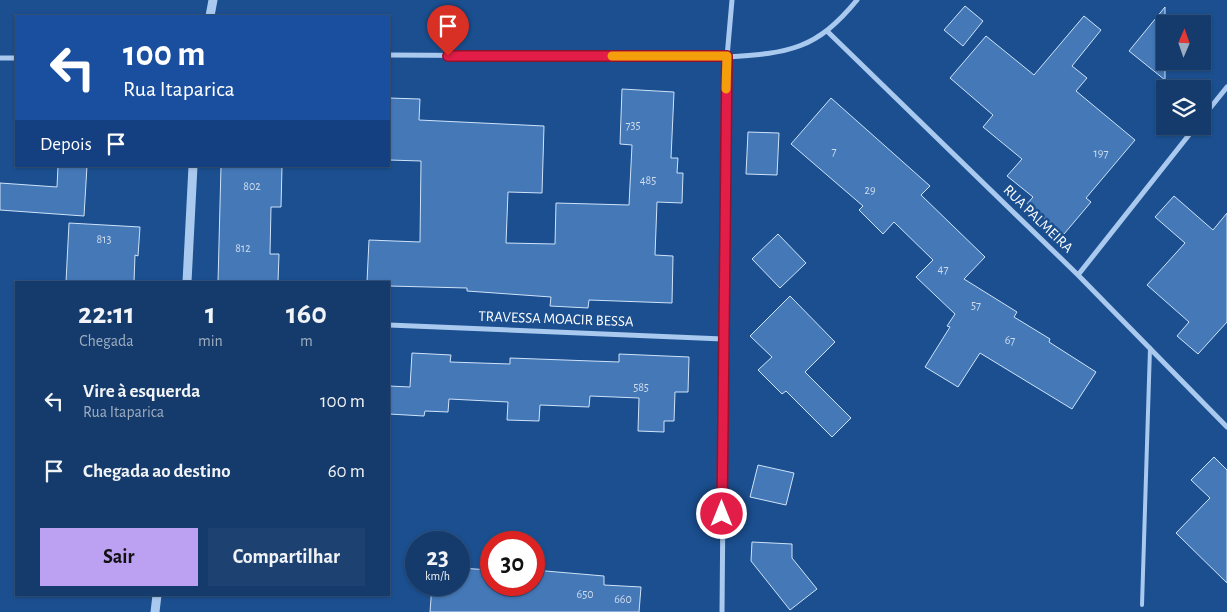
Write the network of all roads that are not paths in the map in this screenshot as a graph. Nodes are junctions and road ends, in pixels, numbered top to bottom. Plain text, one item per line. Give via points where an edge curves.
1 (212, 0) edge
2 (732, 0) edge
3 (857, 0) edge
4 (210, 15) edge
5 (828, 32) junction
6 (390, 56) edge
7 (727, 56) junction
8 (0, 58) edge
9 (15, 58) edge
10 (1227, 87) edge
11 (1211, 107) edge
12 (1189, 135) edge
13 (194, 167) edge
14 (1078, 275) junction
15 (187, 281) edge
16 (390, 325) edge
17 (723, 339) junction
18 (1150, 348) junction
19 (1227, 427) edge
20 (157, 596) edge
21 (1142, 605) dead end
22 (155, 612) edge
23 (722, 612) edge

1 - 4 street
2 - 7 street
3 - 5 street
5 - 7 street via 803,46 768,54
5 - 14 street, RUA PALMEIRA
6 - 7 street
7 - 17 street
8 - 9 street
10 - 11 street
12 - 14 street
13 - 15 street
14 - 18 street, RUA PALMEIRA
16 - 17 street, TRAVESSA MOACIR BESSA
17 - 23 street
18 - 19 street, RUA PALMEIRA
18 - 21 lane
20 - 22 street

